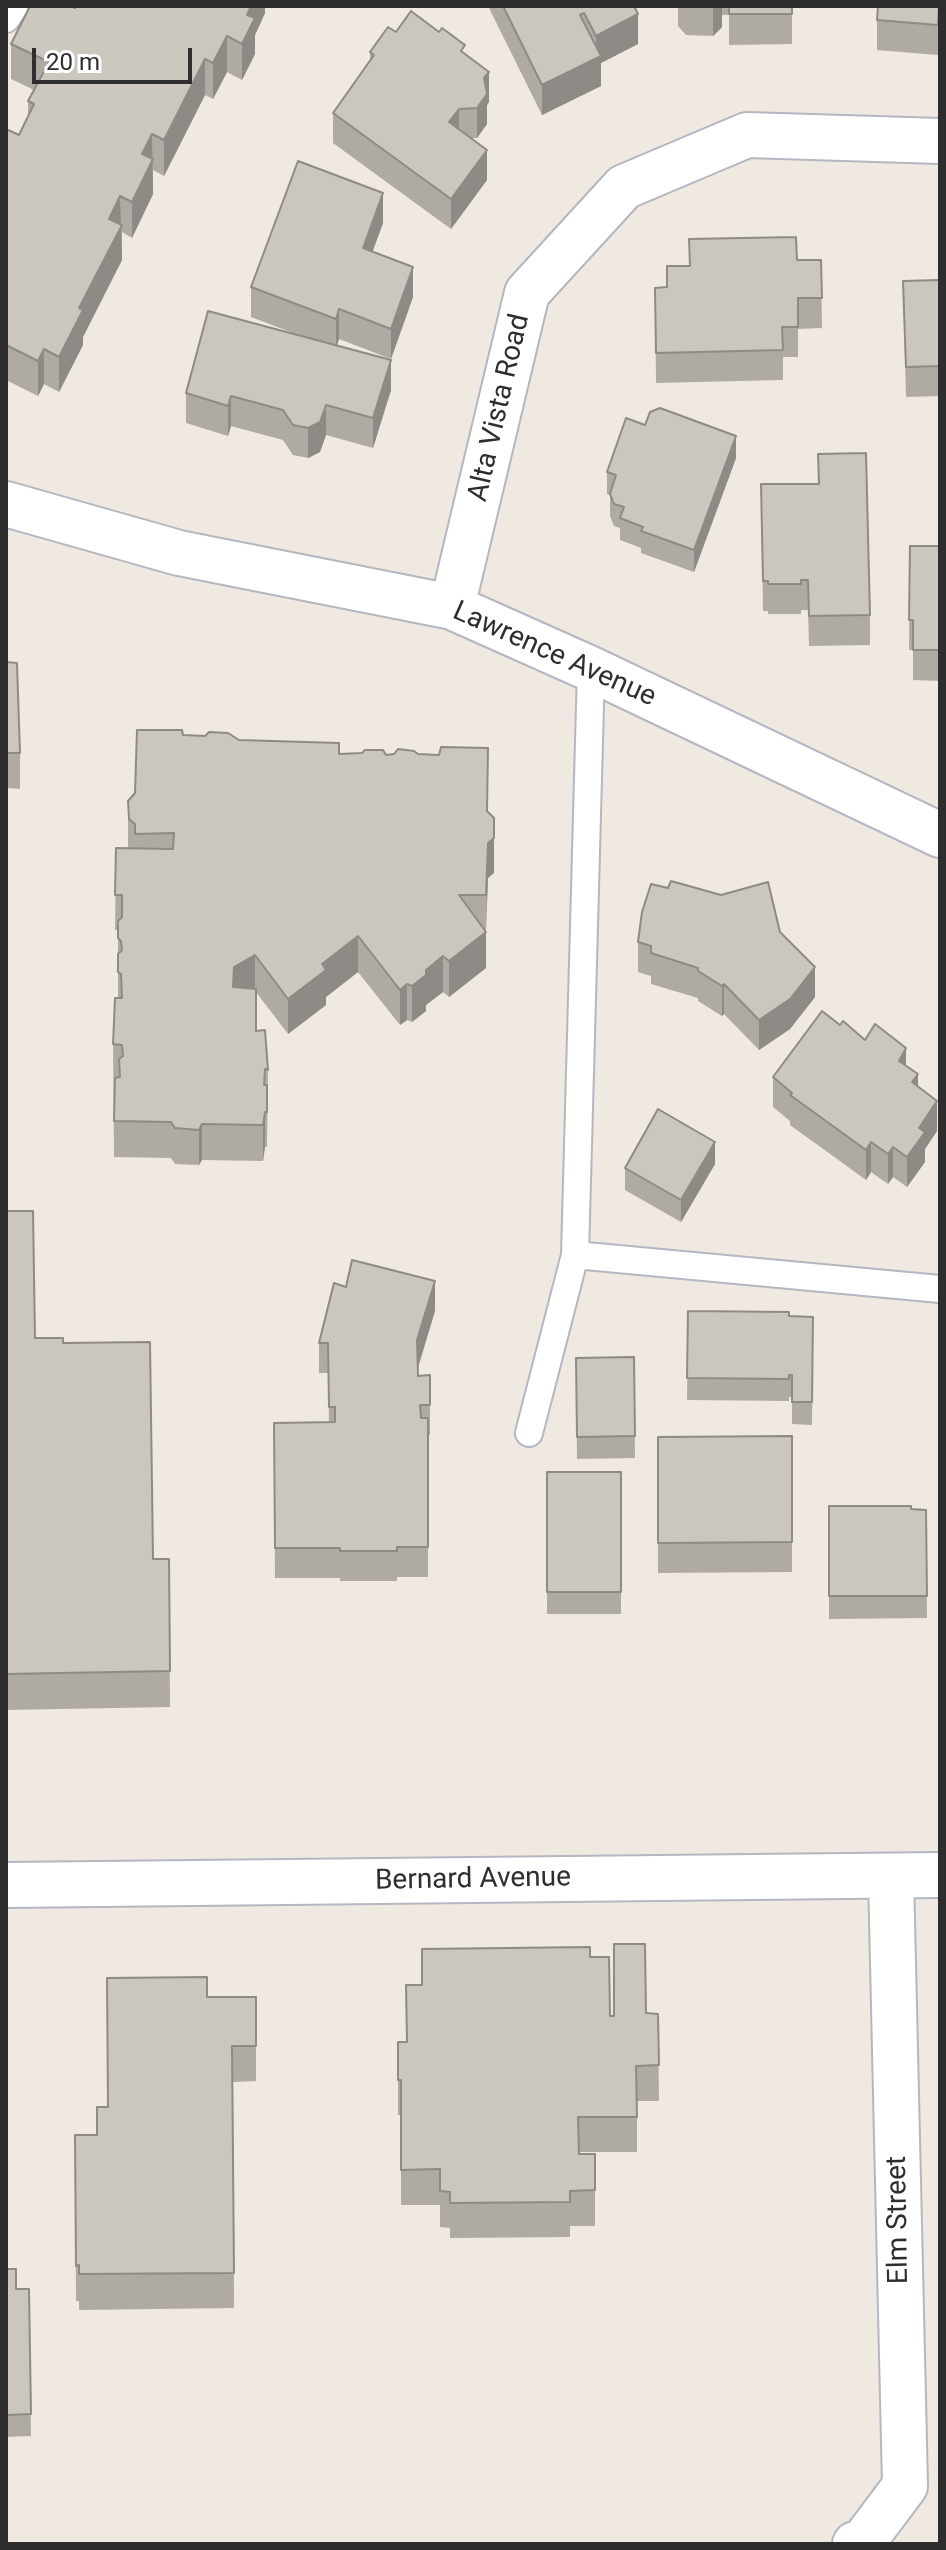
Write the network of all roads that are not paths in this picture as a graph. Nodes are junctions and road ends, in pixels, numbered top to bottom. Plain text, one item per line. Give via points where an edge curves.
1 (15, 6) edge
2 (6, 19) edge
3 (940, 141) edge
4 (6, 504) edge
5 (452, 607) junction
6 (591, 669) junction
7 (940, 835) edge
8 (575, 1255) junction
9 (940, 1289) edge
10 (529, 1433) dead end
11 (940, 1875) edge
12 (891, 1876) junction
13 (6, 1885) edge
14 (855, 2544) edge

1 - 2 lane
3 - 5 street, Alta Vista Road via 747,135 624,187 527,293
4 - 5 street, Lawrence Avenue via 179,553
5 - 6 street, Lawrence Avenue
6 - 7 street, Lawrence Avenue
6 - 8 lane
8 - 9 lane
8 - 10 lane
11 - 12 street, Bernard Avenue
12 - 13 street, Bernard Avenue
12 - 14 street, Elm Street via 905,2486 863,2542

